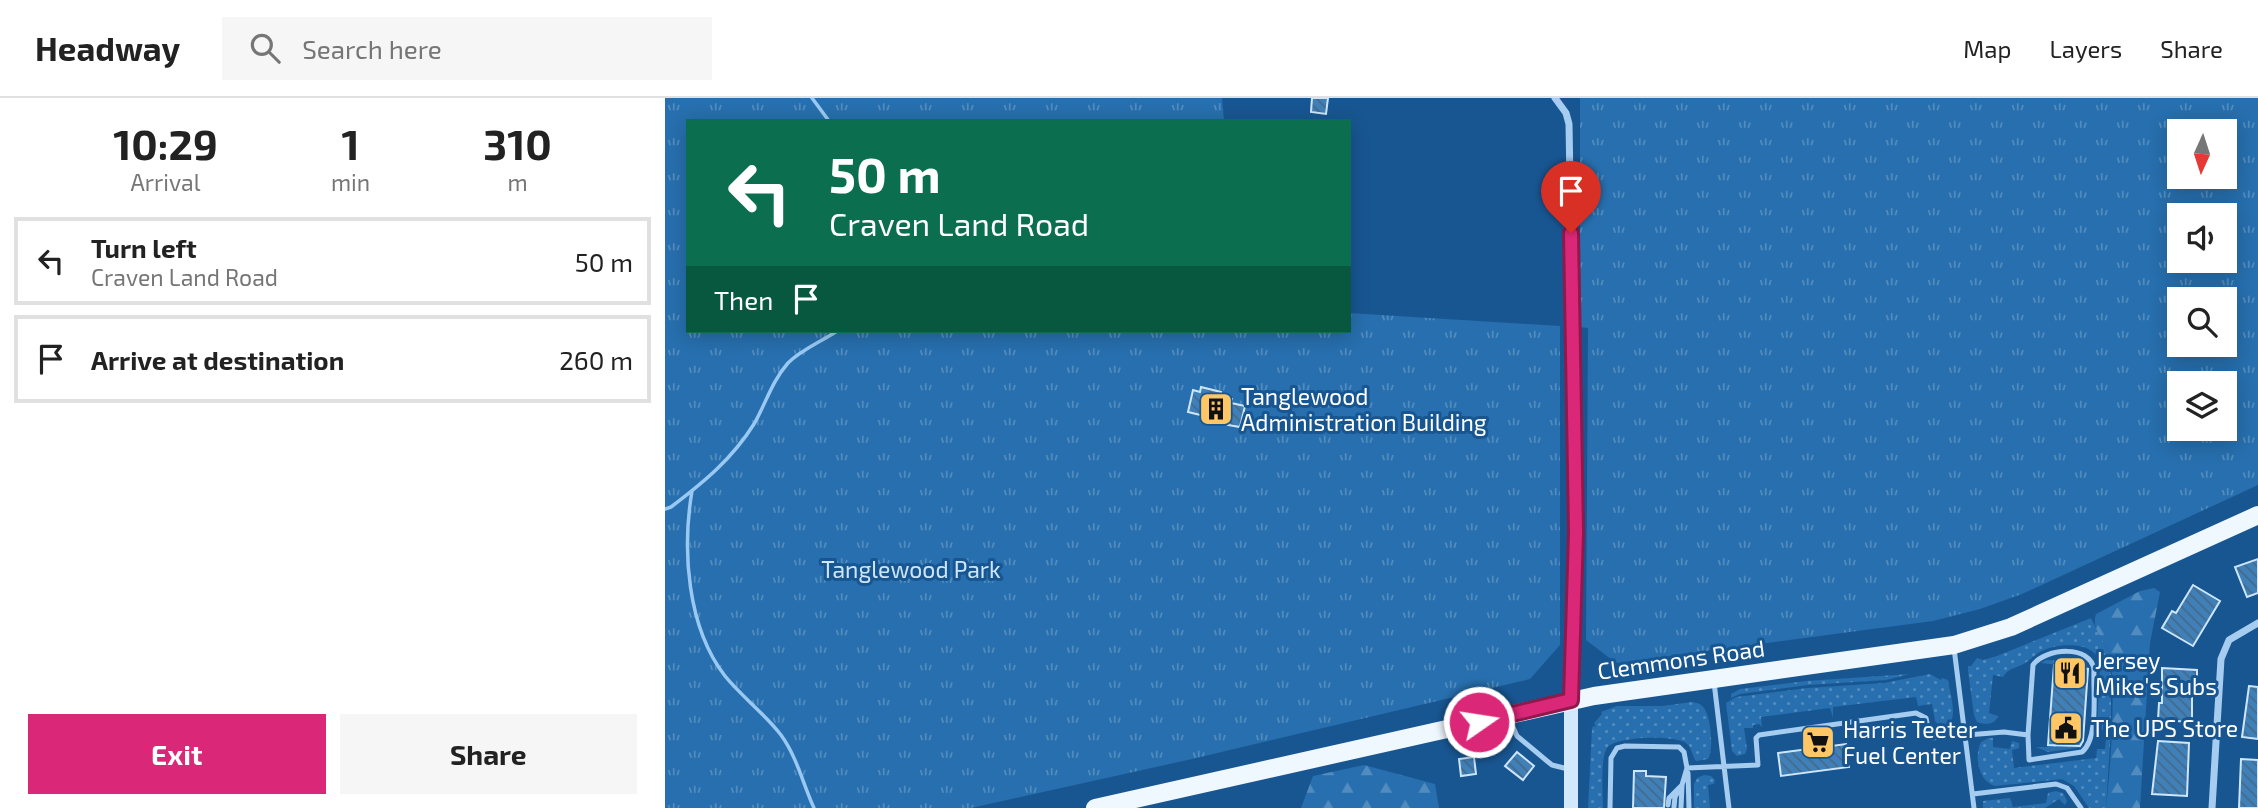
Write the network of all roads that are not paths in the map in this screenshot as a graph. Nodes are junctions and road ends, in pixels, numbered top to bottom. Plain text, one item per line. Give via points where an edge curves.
1 (1555, 98) edge
2 (2258, 515) edge
3 (2258, 623) edge
4 (1954, 645) junction
5 (1714, 678) junction
6 (1571, 700) junction
7 (1508, 716) junction
8 (1966, 733) junction
9 (2028, 734) junction
10 (1723, 766) junction
11 (1687, 768) junction
12 (1571, 769) junction
13 (1682, 785) junction
14 (1973, 794) junction
15 (1674, 806) edge
16 (1095, 808) edge
17 (1571, 808) edge
18 (1610, 808) edge
19 (1689, 808) edge
20 (1728, 808) edge
21 (1974, 808) edge
22 (2081, 808) edge
23 (2212, 808) edge

1 - 6 street via 1569,124 1576,532
2 - 4 main road, Clemmons Road via 2011,627
3 - 23 street via 2229,640 2221,659
4 - 5 main road, Clemmons Road
4 - 8 lane
5 - 6 main road, Clemmons Road
5 - 10 lane
6 - 7 main road, Clemmons Road
6 - 12 main road
7 - 12 lane via 1517,736 1552,765
7 - 16 main road, Clemmons Road
8 - 9 lane
8 - 10 lane via 1930,737 1926,718 1916,713 1759,735 1758,765
8 - 14 lane
9 - 9 lane via 2035,662 2050,653 2089,657 2094,670 2088,747 2083,752 2029,760
10 - 11 lane
10 - 20 lane
11 - 13 lane
11 - 18 lane via 1679,747 1617,748 1611,758
11 - 19 lane
12 - 17 main road
13 - 15 lane
13 - 15 lane via 1669,798
14 - 21 lane
14 - 22 lane via 2056,784 2067,788

